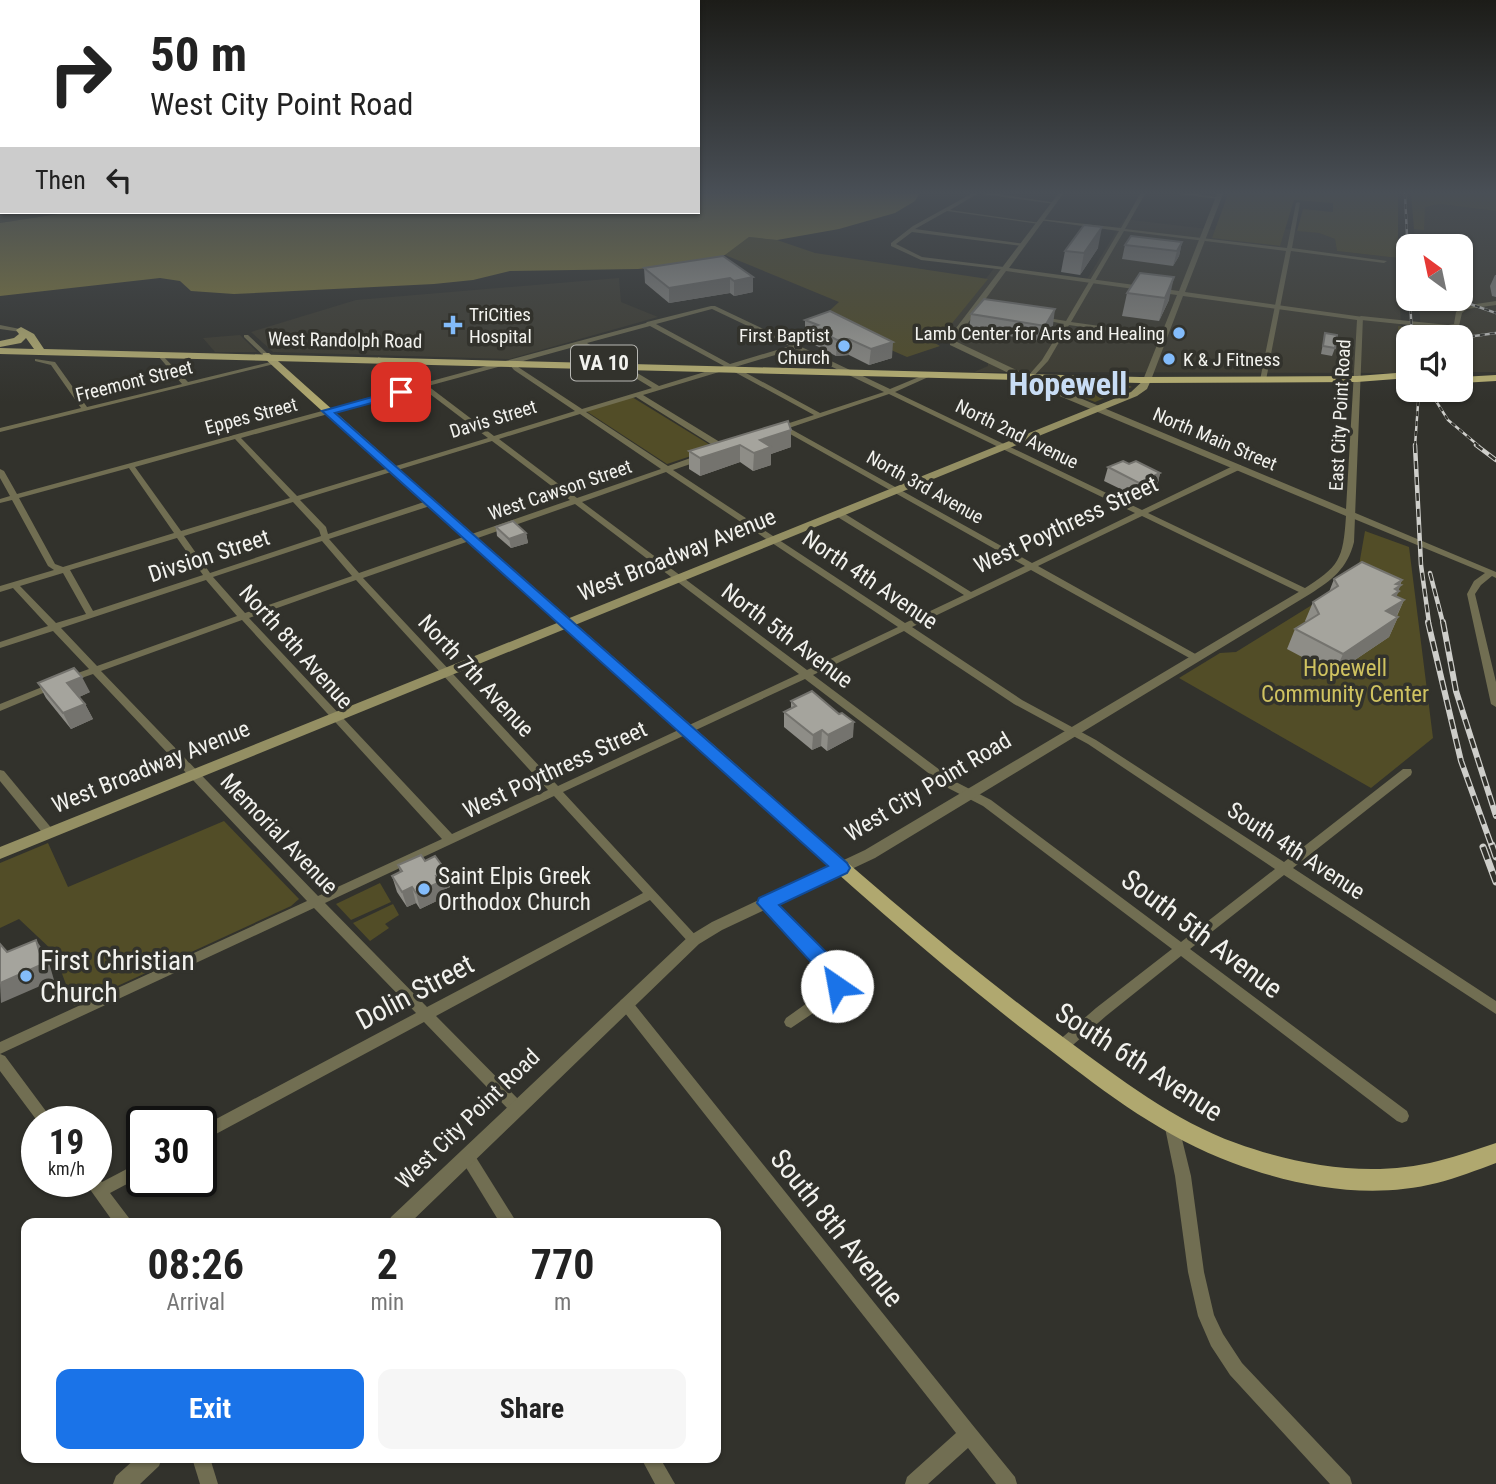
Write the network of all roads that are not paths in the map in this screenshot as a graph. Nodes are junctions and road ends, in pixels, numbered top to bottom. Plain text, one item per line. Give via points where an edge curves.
1 (959, 263) edge
2 (1008, 263) edge
3 (1102, 263) edge
4 (1193, 263) edge
5 (1284, 263) edge
6 (1004, 269) junction
7 (1092, 281) junction
8 (1181, 293) junction
9 (1496, 303) edge
10 (1276, 306) junction
11 (1036, 318) edge
12 (1361, 318) junction
13 (649, 323) junction
14 (1068, 323) junction
15 (0, 327) edge
16 (21, 331) junction
17 (246, 336) dead end
18 (1164, 337) junction
19 (580, 342) junction
20 (0, 345) edge
21 (797, 346) junction
22 (0, 351) edge
23 (26, 352) junction
24 (38, 355) junction
25 (161, 356) junction
26 (380, 358) junction
27 (271, 359) junction
28 (993, 361) junction
29 (0, 363) edge
30 (393, 363) junction
31 (512, 364) junction
32 (496, 366) junction
33 (620, 366) junction
34 (734, 369) junction
35 (846, 370) junction
36 (713, 371) junction
37 (857, 375) junction
38 (935, 375) junction
39 (976, 376) junction
40 (1396, 376) edge
41 (1030, 377) junction
42 (1473, 377) edge
43 (1496, 377) edge
44 (1357, 379) junction
45 (1147, 380) junction
46 (1263, 380) junction
47 (1396, 380) edge
48 (186, 384) junction
49 (423, 386) junction
50 (657, 388) junction
51 (892, 391) junction
52 (636, 394) junction
53 (1098, 408) junction
54 (85, 409) junction
55 (328, 411) junction
56 (580, 411) junction
57 (820, 416) junction
58 (784, 428) junction
59 (0, 430) edge
60 (772, 432) edge
61 (236, 436) junction
62 (492, 438) junction
63 (737, 444) edge
64 (1006, 446) junction
65 (725, 449) junction
66 (130, 465) junction
67 (1238, 467) junction
68 (392, 468) junction
69 (667, 469) junction
70 (0, 471) edge
71 (897, 491) junction
72 (14, 497) junction
73 (294, 498) junction
74 (0, 501) edge
75 (576, 501) junction
76 (430, 503) junction
77 (1142, 512) junction
78 (839, 514) junction
79 (1350, 514) junction
80 (180, 534) junction
81 (325, 537) junction
82 (470, 538) junction
83 (775, 540) junction
84 (1030, 565) junction
85 (63, 570) junction
86 (1494, 574) edge
87 (209, 576) junction
88 (358, 578) junction
89 (679, 579) junction
90 (15, 585) junction
91 (0, 589) edge
92 (1306, 592) junction
93 (970, 594) junction
94 (91, 615) junction
95 (243, 617) junction
96 (566, 624) junction
97 (905, 626) junction
98 (55, 627) junction
99 (0, 645) edge
100 (1196, 658) junction
101 (96, 669) junction
102 (446, 673) junction
103 (806, 675) junction
104 (1496, 704) edge
105 (0, 708) edge
106 (334, 717) junction
107 (688, 731) junction
108 (1073, 732) junction
109 (1407, 772) dead end
110 (0, 774) edge
111 (194, 774) junction
112 (557, 792) junction
113 (969, 794) junction
114 (48, 833) junction
115 (451, 841) junction
116 (0, 853) edge
117 (841, 868) junction
118 (1284, 868) junction
119 (651, 894) junction
120 (316, 903) junction
121 (766, 903) junction
122 (694, 940) junction
123 (1182, 950) junction
124 (625, 1004) junction
125 (1496, 1008) edge
126 (426, 1016) junction
127 (791, 1022) dead end
128 (1061, 1047) junction
129 (0, 1048) edge
130 (0, 1059) edge
131 (35, 1106) edge
132 (517, 1108) junction
133 (1402, 1116) dead end
134 (1171, 1123) junction
135 (217, 1127) edge
136 (1496, 1153) edge
137 (467, 1156) junction
138 (103, 1197) edge
139 (119, 1218) edge
140 (402, 1218) edge
141 (506, 1218) edge
142 (969, 1434) junction
143 (146, 1463) edge
144 (203, 1463) edge
145 (653, 1463) edge
146 (124, 1484) edge
147 (209, 1484) edge
148 (666, 1484) edge
149 (914, 1484) edge
150 (1008, 1484) edge
151 (1343, 1484) edge

1 - 6 street
2 - 6 street
3 - 7 street
4 - 8 street
5 - 10 street
6 - 7 street
6 - 28 street, North Main Street via 953,338 953,343
7 - 8 street
7 - 14 street
8 - 10 street
8 - 18 street
9 - 12 street via 1465,307 1457,325 1448,327
10 - 12 street
10 - 46 street
11 - 14 street
12 - 44 street, East City Point Road
13 - 19 street
13 - 21 street, North 2nd Avenue via 713,307
13 - 34 street
14 - 18 street
14 - 41 street
15 - 16 street
16 - 20 highway via 21,339
16 - 24 highway via 30,335
17 - 27 street
18 - 45 street
19 - 31 street
19 - 33 street
20 - 24 highway, West Randolph Road / VA 10
21 - 34 street
21 - 35 street, North 2nd Avenue
22 - 23 highway, West Randolph Road / VA 10
23 - 25 highway, West Randolph Road / VA 10
23 - 29 highway
24 - 27 highway, West Randolph Road / VA 10
24 - 54 street via 53,363
25 - 27 highway, West Randolph Road / VA 10
25 - 48 street
26 - 27 highway, West Randolph Road / VA 10
26 - 30 street, North 5th Avenue
26 - 31 highway, West Randolph Road / VA 10
27 - 30 highway, West Randolph Road / VA 10
27 - 48 street, Freemont Street
27 - 55 main road, South 6th Avenue
28 - 39 highway
28 - 41 street, North Main Street
30 - 32 highway, West Randolph Road / VA 10
30 - 49 street, North 5th Avenue
31 - 32 highway, West Randolph Road / VA 10
31 - 33 highway, West Randolph Road / VA 10
31 - 56 street, North 4th Avenue
32 - 49 street, Eppes Street
33 - 34 highway, West Randolph Road / VA 10
33 - 36 highway, West Randolph Road / VA 10
33 - 50 street
34 - 35 highway, West Randolph Road / VA 10
34 - 36 highway, West Randolph Road / VA 10
34 - 37 highway, West Randolph Road / VA 10
34 - 57 street
35 - 37 street, North 2nd Avenue
35 - 38 highway, West Randolph Road / VA 10
36 - 50 street, Davis Street
37 - 38 highway, West Randolph Road / VA 10
37 - 51 street, North 2nd Avenue
38 - 39 highway, West Randolph Road / VA 10
38 - 51 street
39 - 41 highway, West Randolph Road / VA 10
40 - 44 highway, VA 10
41 - 45 highway, VA 10
41 - 53 street, North Main Street
42 - 43 highway
44 - 46 highway, VA 10
44 - 47 highway, VA 10
44 - 79 street, East City Point Road
45 - 46 highway, VA 10
45 - 53 main road, West Broadway Avenue via 1134,394
48 - 54 street, Freemont Street
49 - 55 street, Eppes Street
49 - 62 street, North 5th Avenue
50 - 52 street, Davis Street
51 - 57 street
51 - 64 street, North 2nd Avenue
52 - 56 street, Davis Street
52 - 65 street
53 - 64 main road, West Broadway Avenue
53 - 67 street, North Main Street
54 - 59 street, Freemont Street
55 - 61 street, Eppes Street
55 - 68 main road, South 6th Avenue
56 - 62 street, Davis Street
56 - 69 street, North 4th Avenue
57 - 58 street
58 - 60 street
58 - 71 street, North 3rd Avenue
61 - 66 street, Eppes Street
61 - 73 street, North 7th Avenue
62 - 68 street, Davis Street
62 - 75 street, North 5th Avenue
63 - 65 street, West Cawson Street
64 - 71 main road, West Broadway Avenue
64 - 77 street, North 2nd Avenue
65 - 69 street, West Cawson Street
66 - 72 street, Eppes Street
66 - 80 street, North 8th Avenue
67 - 77 street, West Poythress Street
67 - 79 street, North Main Street
68 - 73 street, Davis Street
68 - 76 main road, South 6th Avenue
69 - 75 street, West Cawson Street
69 - 83 street, North 4th Avenue
70 - 72 street
71 - 78 main road, West Broadway Avenue
71 - 84 street, North 3rd Avenue
72 - 74 street, Eppes Street
72 - 85 street via 52,566
73 - 80 street, Davis Street
73 - 81 street, North 7th Avenue
75 - 82 street, West Cawson Street
75 - 89 street, North 5th Avenue
76 - 81 street, Divsion Street
76 - 82 main road, South 6th Avenue
77 - 84 street, West Poythress Street
77 - 92 street, North 2nd Avenue
78 - 83 main road, West Broadway Avenue
78 - 93 street
79 - 86 street
79 - 92 street, West City Point Road via 1345,560 1334,574
80 - 85 street, Davis Street
80 - 87 street, North 8th Avenue
81 - 87 street, Divsion Street
81 - 88 street, North 7th Avenue
82 - 88 street, West Cawson Street
82 - 96 main road, South 6th Avenue
83 - 89 main road, West Broadway Avenue
83 - 97 street, North 4th Avenue
84 - 93 street, West Poythress Street
84 - 100 street, North 3rd Avenue
85 - 90 street, Davis Street
85 - 94 street
86 - 104 street via 1477,583 1471,594
87 - 94 street, Divsion Street
87 - 95 street, North 8th Avenue
88 - 95 street, West Cawson Street
88 - 102 street, North 7th Avenue
89 - 96 main road, West Broadway Avenue
89 - 103 street, North 5th Avenue
90 - 91 street, Davis Street
90 - 98 street, Memorial Avenue
92 - 100 street, West City Point Road
93 - 97 street, West Poythress Street
94 - 98 street, Divsion Street
95 - 101 street, West Cawson Street
95 - 106 street, North 8th Avenue
96 - 102 main road, West Broadway Avenue
96 - 107 main road, South 6th Avenue
97 - 103 street, West Poythress Street
97 - 108 street, North 4th Avenue via 1018,702
98 - 99 street, Divsion Street
98 - 101 street, Memorial Avenue
100 - 108 street, West City Point Road
101 - 105 street, West Cawson Street
101 - 111 street, Memorial Avenue
102 - 106 main road, West Broadway Avenue
102 - 112 street, North 7th Avenue
103 - 107 street, West Poythress Street
103 - 113 street, North 5th Avenue
106 - 111 main road, West Broadway Avenue
106 - 115 street, North 8th Avenue
107 - 112 street, West Poythress Street
107 - 117 main road, South 6th Avenue
108 - 113 street, West City Point Road
108 - 118 street, South 4th Avenue
109 - 118 street
110 - 114 street
111 - 114 main road, West Broadway Avenue
111 - 120 street, Memorial Avenue
112 - 115 street, West Poythress Street
112 - 119 street, North 7th Avenue
113 - 117 street, West City Point Road
113 - 123 street, South 5th Avenue
114 - 116 main road, West Broadway Avenue
115 - 120 street, West Poythress Street
117 - 121 street, West City Point Road
117 - 128 main road, South 6th Avenue via 954,966
118 - 123 street
118 - 125 street, South 4th Avenue
119 - 122 street, North 7th Avenue
119 - 126 street, Dolin Street
120 - 126 street, Memorial Avenue
120 - 129 street, West Poythress Street
121 - 122 street, West City Point Road
121 - 127 street via 835,976 835,991
122 - 124 street, West City Point Road
123 - 128 street
123 - 133 street, South 5th Avenue
124 - 132 street, West City Point Road
124 - 142 street, South 8th Avenue
126 - 132 street, Memorial Avenue
126 - 135 street, Dolin Street
128 - 134 main road, South 6th Avenue
130 - 131 street
132 - 137 street, West City Point Road
134 - 136 main road, South 6th Avenue via 1269,1165 1337,1178 1414,1176
134 - 151 street via 1196,1272 1217,1340 1236,1369
137 - 140 street, West City Point Road
137 - 141 street
138 - 139 street
142 - 149 street
142 - 150 street, South 8th Avenue
143 - 146 street
144 - 147 street
145 - 148 street

